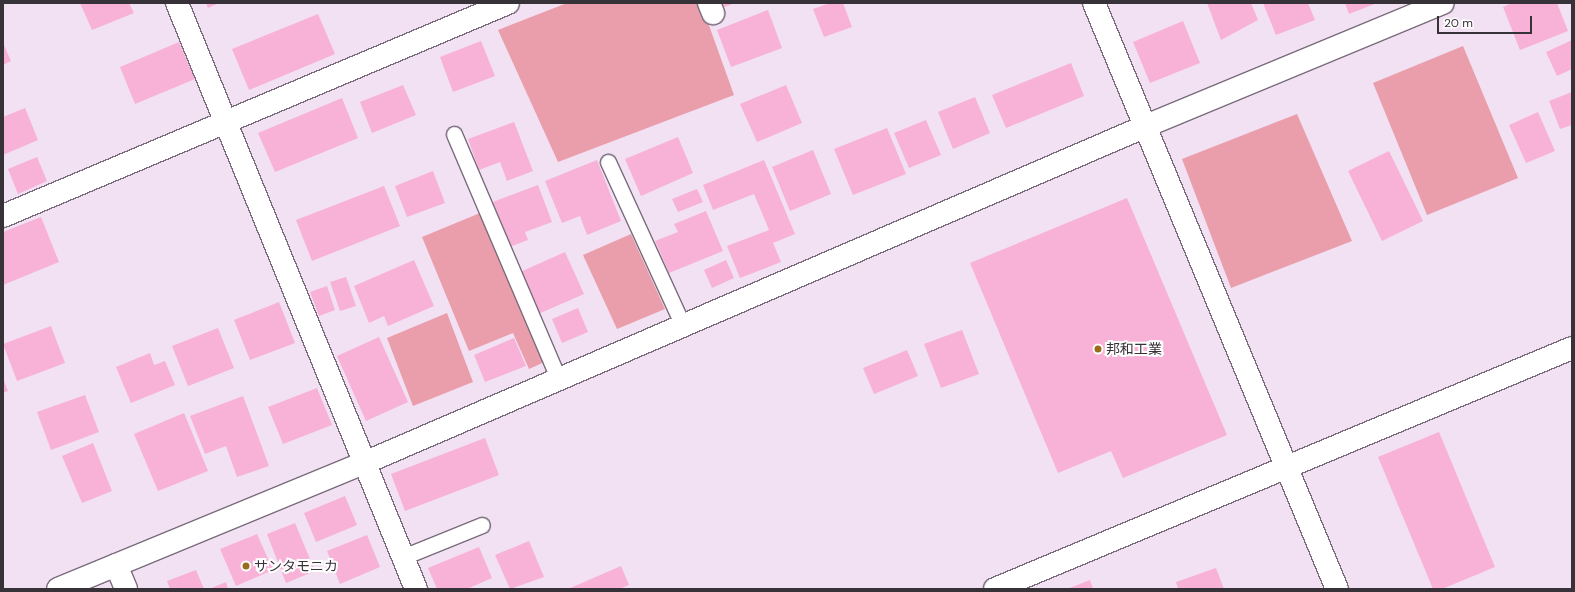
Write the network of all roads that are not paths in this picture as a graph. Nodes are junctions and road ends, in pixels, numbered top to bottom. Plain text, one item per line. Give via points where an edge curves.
1 (177, 3) edge
2 (508, 3) edge
3 (1094, 3) edge
4 (1444, 3) edge
5 (227, 124) junction
6 (1146, 126) junction
7 (454, 134) dead end
8 (608, 162) dead end
9 (3, 216) edge
10 (683, 326) junction
11 (1572, 348) edge
12 (559, 380) junction
13 (362, 464) junction
14 (1287, 468) junction
15 (482, 526) dead end
16 (403, 557) junction
17 (116, 565) junction
18 (58, 589) edge
19 (126, 589) edge
20 (416, 589) edge
21 (995, 589) edge
22 (1337, 589) edge

1 - 5 street
2 - 5 street
3 - 6 street
4 - 6 street
5 - 9 street
5 - 13 street
6 - 10 street
6 - 14 street
7 - 12 lane
8 - 10 lane
10 - 12 street
11 - 14 street
12 - 13 street
13 - 16 street
13 - 17 street
14 - 21 street
14 - 22 street
15 - 16 lane
16 - 20 street
17 - 18 street
17 - 19 street

